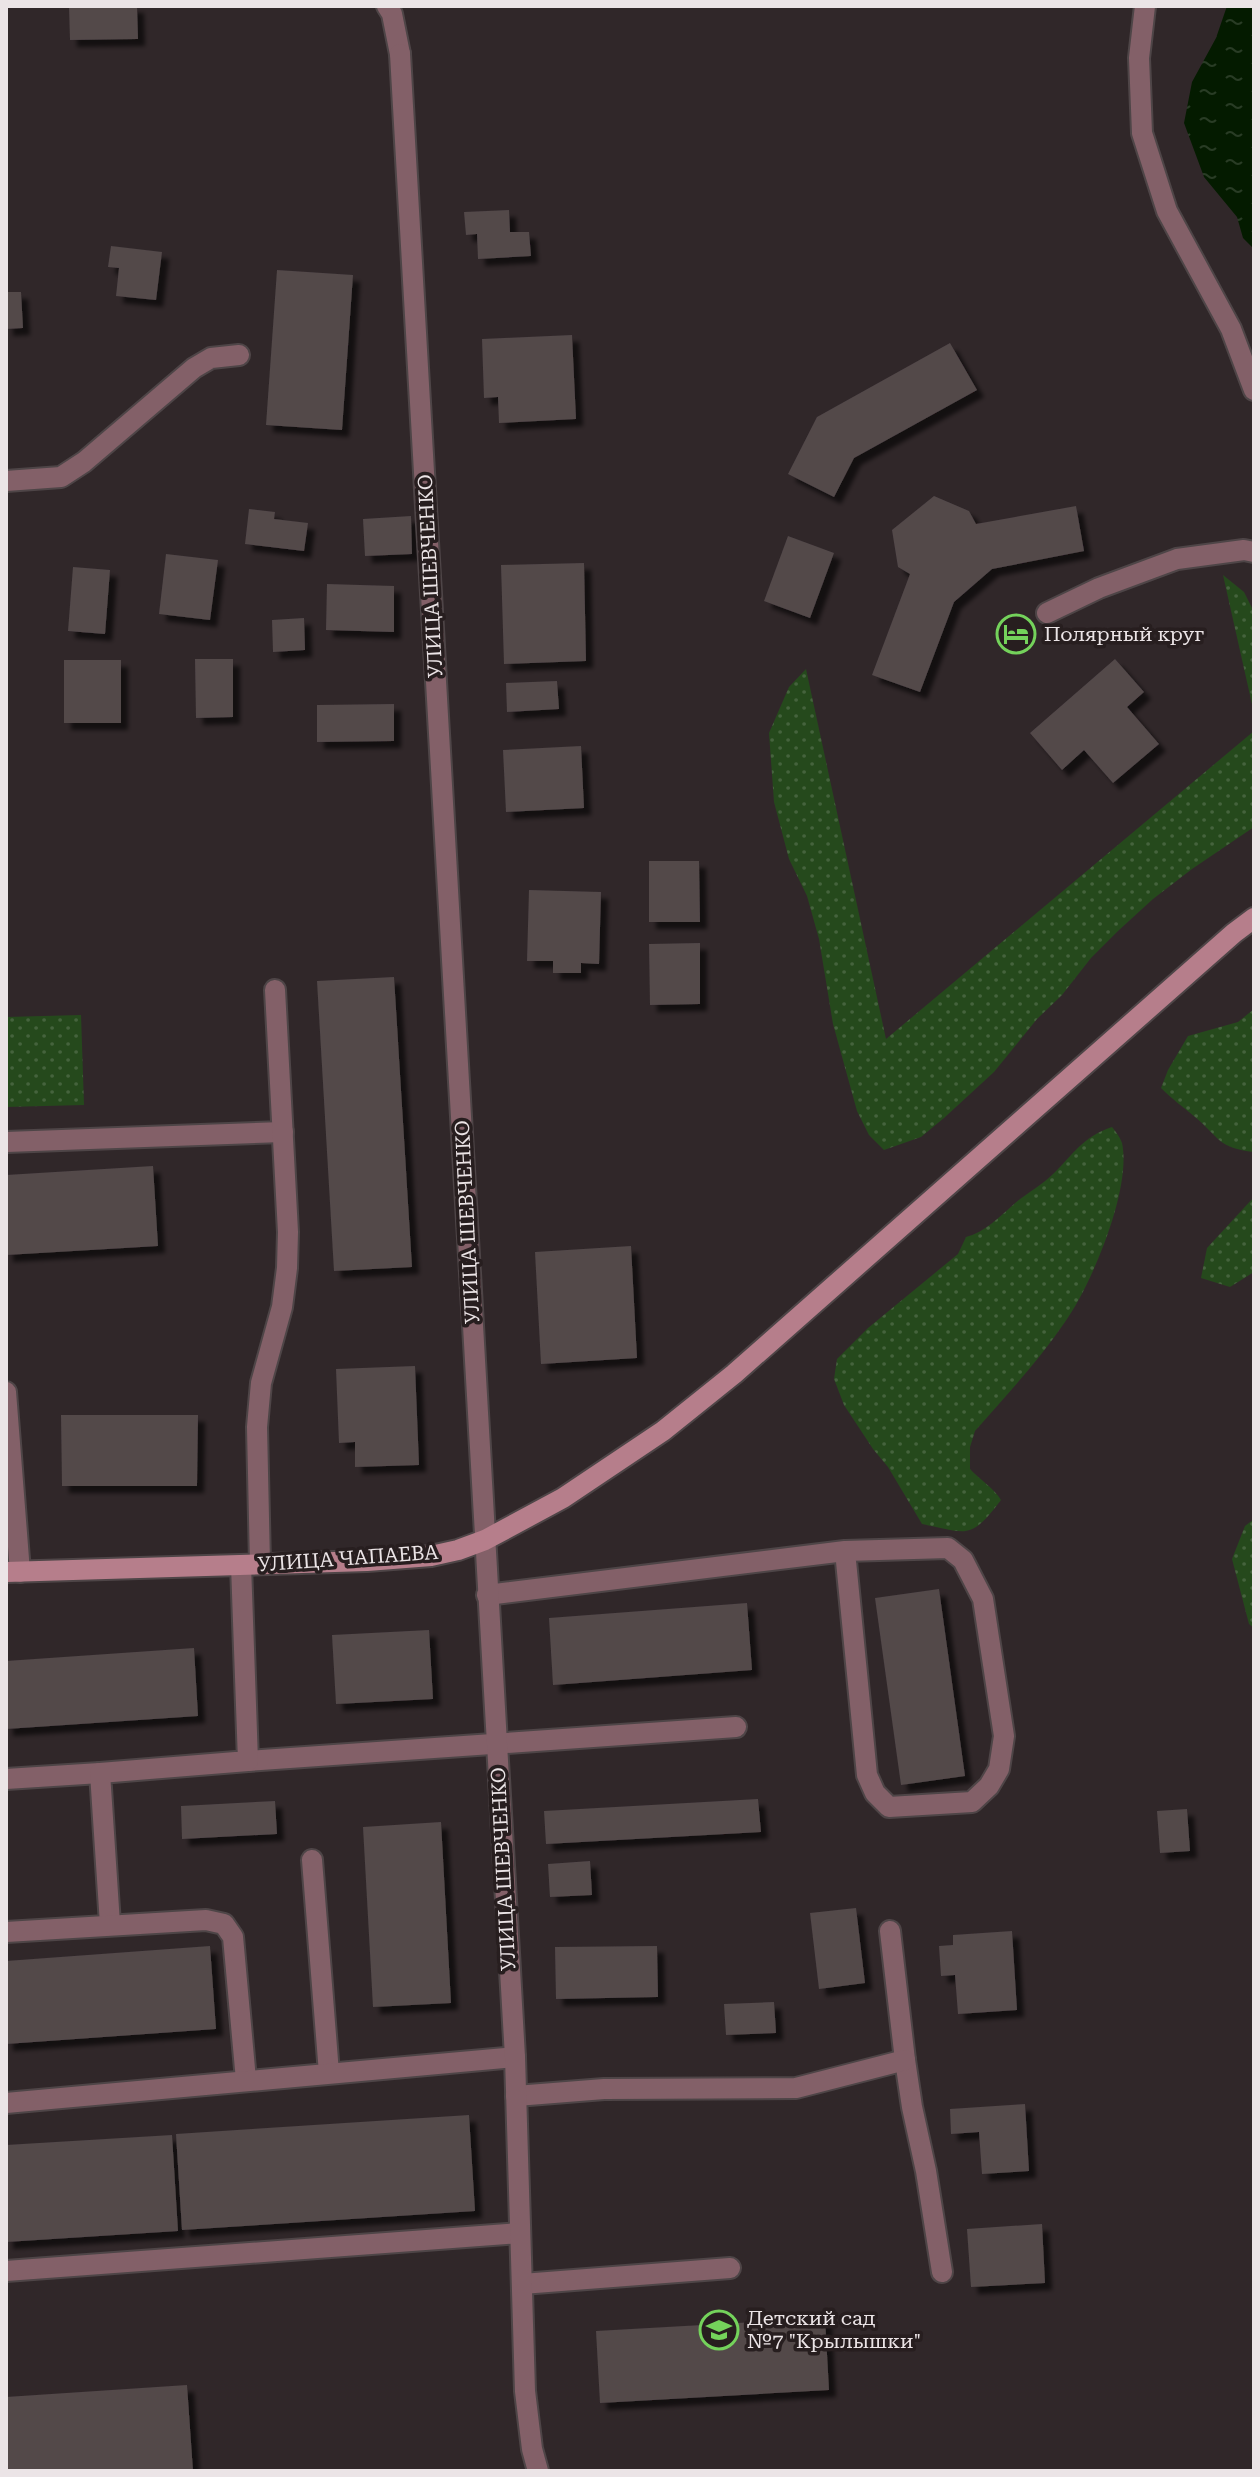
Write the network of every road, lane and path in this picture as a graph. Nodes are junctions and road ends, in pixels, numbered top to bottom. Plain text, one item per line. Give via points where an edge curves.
1 (387, 6) edge
2 (1145, 6) edge
3 (239, 355) dead end
4 (1254, 390) edge
5 (6, 481) edge
6 (1254, 552) edge
7 (1047, 613) dead end
8 (1254, 918) edge
9 (275, 990) dead end
10 (283, 1132) junction
11 (6, 1142) edge
12 (6, 1392) edge
13 (485, 1540) junction
14 (845, 1551) junction
15 (250, 1565) junction
16 (13, 1572) edge
17 (487, 1595) junction
18 (736, 1727) dead end
19 (496, 1745) junction
20 (248, 1761) junction
21 (100, 1773) junction
22 (6, 1779) edge
23 (312, 1860) dead end
24 (110, 1924) junction
25 (890, 1931) dead end
26 (6, 1932) edge
27 (515, 2057) junction
28 (905, 2060) junction
29 (329, 2073) junction
30 (246, 2080) junction
31 (516, 2096) junction
32 (6, 2103) edge
33 (520, 2233) junction
34 (730, 2268) dead end
35 (6, 2271) edge
36 (942, 2272) dead end
37 (522, 2284) junction
38 (538, 2471) edge

1 - 13 street, УЛИЦА ШЕВЧЕНКО via 400,54
2 - 4 street via 1139,58 1142,133 1167,211 1231,329
3 - 5 street via 211,358 194,368 61,477
6 - 7 street via 1177,559
8 - 13 main road, УЛИЦА ЧАПАЕВА via 734,1374 663,1431 563,1498
9 - 10 street
10 - 11 street
10 - 15 street via 287,1268 261,1383
12 - 16 street
13 - 15 main road, УЛИЦА ЧАПАЕВА via 431,1556
13 - 17 street, УЛИЦА ШЕВЧЕНКО
14 - 14 street via 948,1548 963,1560 983,1599 1004,1736 999,1769 972,1802 889,1807 875,1793 867,1775
14 - 17 street
15 - 16 main road, УЛИЦА ЧАПАЕВА
15 - 20 street
17 - 19 street, УЛИЦА ШЕВЧЕНКО
18 - 19 street
19 - 20 street
19 - 27 street, УЛИЦА ШЕВЧЕНКО
20 - 21 street
21 - 22 street
21 - 24 street
23 - 29 street
24 - 26 street
24 - 30 street via 224,1924 233,1937
25 - 28 street
27 - 29 street
27 - 31 street, УЛИЦА ШЕВЧЕНКО
28 - 31 street via 796,2088 604,2089
28 - 36 street
29 - 30 street
30 - 32 street
31 - 33 street, УЛИЦА ШЕВЧЕНКО
33 - 35 street
33 - 37 street, УЛИЦА ШЕВЧЕНКО
34 - 37 street
37 - 38 street, УЛИЦА ШЕВЧЕНКО via 525,2391

